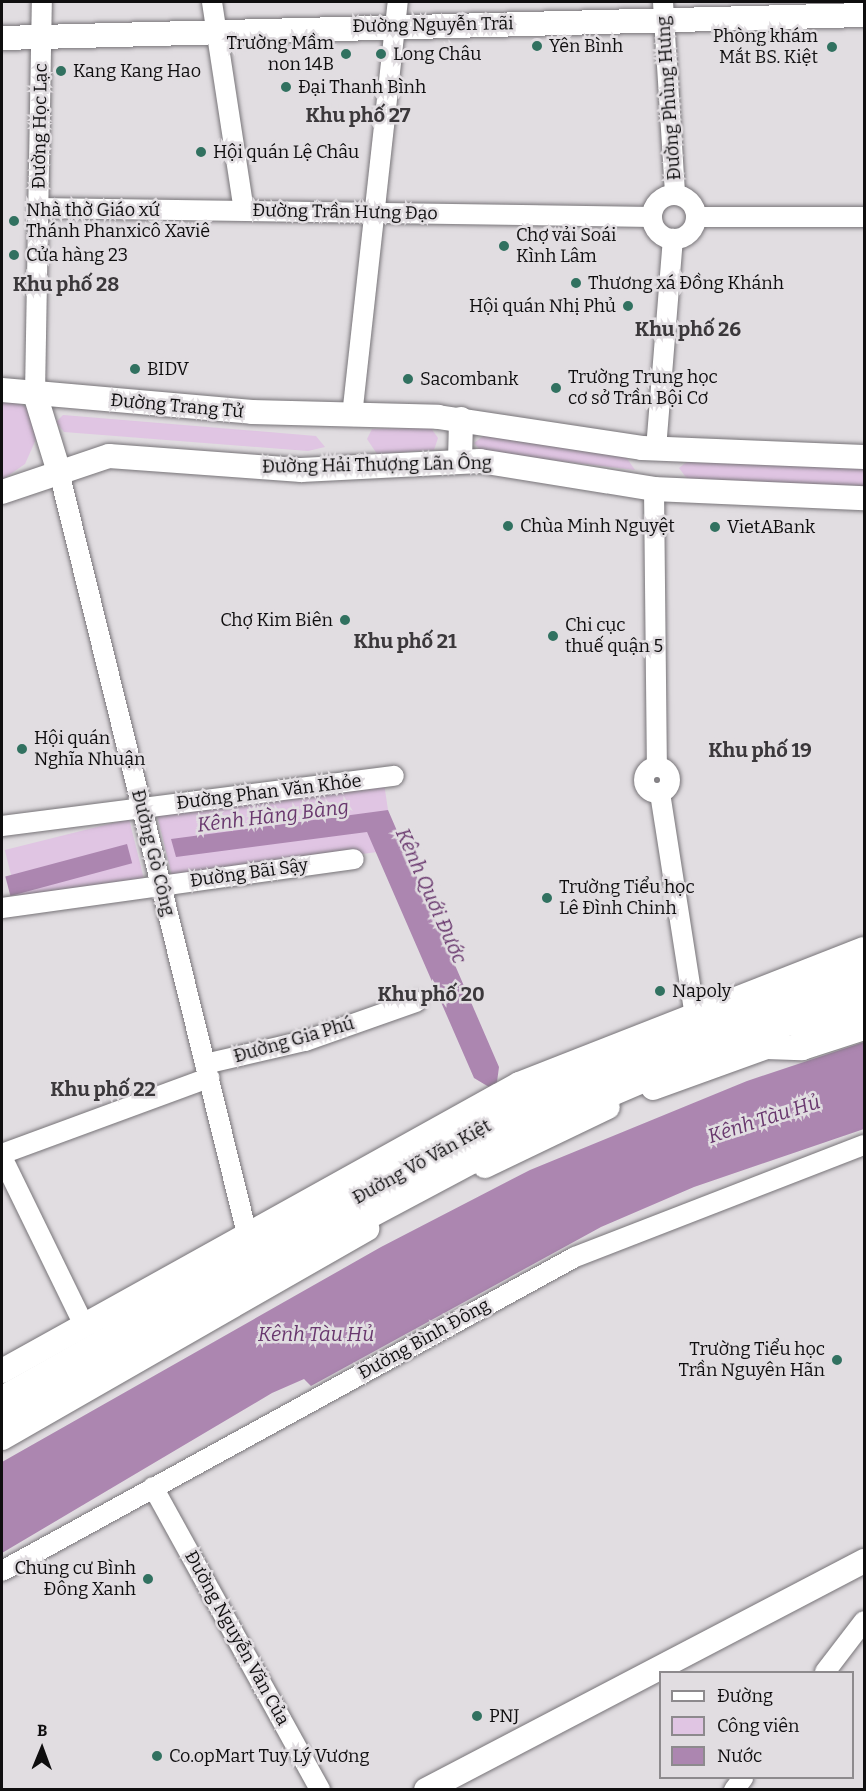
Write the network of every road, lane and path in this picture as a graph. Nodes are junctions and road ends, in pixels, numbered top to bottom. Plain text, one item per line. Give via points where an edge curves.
1 (42, 2) edge
2 (212, 2) edge
3 (398, 2) edge
4 (664, 11) edge
5 (864, 15) edge
6 (398, 25) junction
7 (217, 32) junction
8 (41, 37) junction
9 (2, 38) edge
10 (675, 195) junction
11 (38, 208) junction
12 (244, 211) junction
13 (376, 213) junction
14 (652, 217) junction
15 (697, 217) junction
16 (864, 217) edge
17 (673, 240) junction
18 (2, 390) edge
19 (35, 394) junction
20 (352, 416) junction
21 (461, 419) junction
22 (656, 449) junction
23 (864, 457) edge
24 (460, 461) junction
25 (59, 472) junction
26 (654, 489) junction
27 (2, 492) edge
28 (864, 498) edge
29 (394, 776) dead end
30 (142, 808) junction
31 (2, 826) edge
32 (354, 859) dead end
33 (161, 885) junction
34 (2, 908) edge
35 (864, 949) edge
36 (864, 970) edge
37 (416, 1002) dead end
38 (864, 1010) edge
39 (694, 1011) junction
40 (207, 1071) junction
41 (670, 1080) junction
42 (615, 1087) junction
43 (864, 1146) edge
44 (2, 1155) edge
45 (247, 1234) junction
46 (84, 1325) junction
47 (2, 1371) edge
48 (2, 1399) edge
49 (2, 1422) edge
50 (2, 1438) edge
51 (153, 1487) junction
52 (864, 1561) edge
53 (2, 1571) edge
54 (864, 1573) edge
55 (864, 1621) edge
56 (676, 1671) edge
57 (826, 1671) edge
58 (659, 1680) edge
59 (320, 1790) edge
60 (426, 1790) edge
61 (456, 1790) edge

1 - 8 street, Đường Học Lạc
2 - 7 street
3 - 6 street
4 - 5 main road, Đường Nguyễn Trãi
4 - 6 main road, Đường Nguyễn Trãi
4 - 10 street, Đường Phùng Hưng
6 - 7 main road, Đường Nguyễn Trãi
6 - 13 street
7 - 8 main road, Đường Nguyễn Trãi
7 - 12 street
8 - 9 main road, Đường Nguyễn Trãi
8 - 11 street, Đường Học Lạc
10 - 14 street via 659,201
10 - 15 street via 693,204
11 - 12 street, Đường Trần Hưng Đạo
11 - 19 street, Đường Học Lạc
12 - 13 street, Đường Trần Hưng Đạo
13 - 14 street, Đường Trần Hưng Đạo
13 - 20 street
14 - 17 street via 658,232
15 - 16 street
15 - 17 street via 688,235
17 - 22 street
18 - 19 main road, Đường Trang Tử
19 - 20 main road, Đường Trang Tử
19 - 25 main road
20 - 21 main road
21 - 22 main road
21 - 24 main road
22 - 23 main road
22 - 26 main road
24 - 25 main road, Đường Hải Thượng Lãn Ông via 301,470 109,456
24 - 26 main road, Đường Hải Thượng Lãn Ông
25 - 27 main road, Đường Hải Thượng Lãn Ông
25 - 30 street, Đường Gò Công
26 - 28 main road, Đường Hải Thượng Lãn Ông
26 - 39 street via 657,766 646,772 644,782 651,792 660,793
29 - 30 street, Đường Phan Văn Khỏe
30 - 31 street, Đường Phan Văn Khỏe
30 - 33 street, Đường Gò Công
32 - 33 street, Đường Bãi Sậy
33 - 34 street, Đường Bãi Sậy
33 - 40 street, Đường Gò Công
35 - 39 main road, Đường Võ Văn Kiệt
36 - 48 highway, Đường Võ Văn Kiệt via 665,1041 528,1104
37 - 40 street, Đường Gia Phú
38 - 41 main road, Đường Võ Văn Kiệt
38 - 42 highway, Đường Võ Văn Kiệt
39 - 45 main road, Đường Võ Văn Kiệt via 510,1088
40 - 44 street, Đường Gia Phú
40 - 45 street, Đường Gò Công
41 - 42 main road
41 - 50 main road, Đường Võ Văn Kiệt via 426,1195
42 - 49 highway, Đường Võ Văn Kiệt via 319,1241
43 - 51 street, Đường Bình Đông via 575,1257
44 - 46 street
45 - 46 main road, Đường Võ Văn Kiệt
46 - 47 main road, Đường Võ Văn Kiệt
51 - 53 street, Đường Bình Đông
51 - 59 street, Đường Nguyễn Văn Của
52 - 60 main road
54 - 56 main road
55 - 57 street
58 - 61 main road

